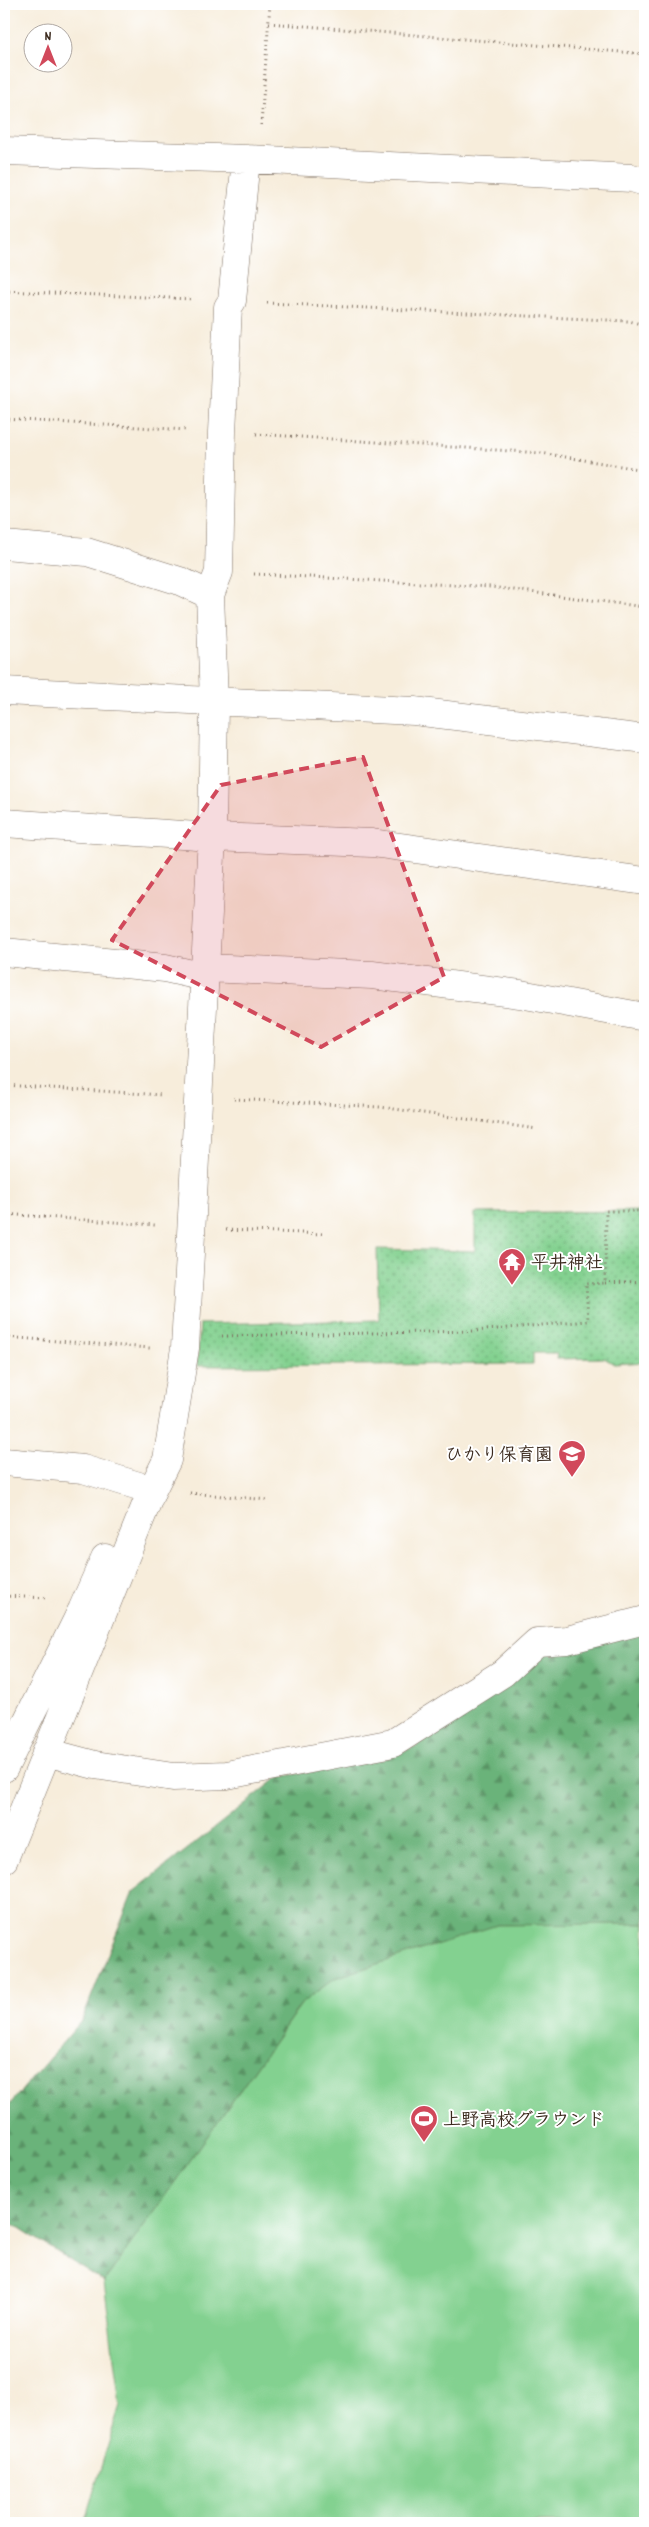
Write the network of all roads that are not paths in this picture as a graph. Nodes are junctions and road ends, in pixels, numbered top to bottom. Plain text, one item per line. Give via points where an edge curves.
1 (4, 151) edge
2 (252, 160) junction
3 (645, 182) edge
4 (4, 545) edge
5 (214, 583) junction
6 (4, 691) edge
7 (214, 701) junction
8 (645, 739) edge
9 (4, 823) edge
10 (212, 837) junction
11 (645, 881) edge
12 (4, 952) edge
13 (205, 973) junction
14 (645, 1017) edge
15 (4, 1462) edge
16 (152, 1490) junction
17 (126, 1554) junction
18 (645, 1620) edge
19 (46, 1752) junction
20 (4, 1768) edge
21 (4, 1859) edge

1 - 2 street
2 - 3 street via 519,171 632,178
2 - 5 street via 232,301 228,307
4 - 5 street via 87,552 180,581
5 - 7 street
6 - 7 street
7 - 8 street via 414,711
7 - 10 street
9 - 10 street
10 - 11 street via 372,844
10 - 13 street
12 - 13 street
13 - 14 street via 372,975 520,994
13 - 16 street via 185,1337 167,1460
15 - 16 street via 84,1470
16 - 17 street
17 - 19 street
17 - 20 street via 108,1550
18 - 19 street via 567,1640 536,1642 503,1673 393,1743 227,1775 173,1777 95,1765
19 - 21 street

